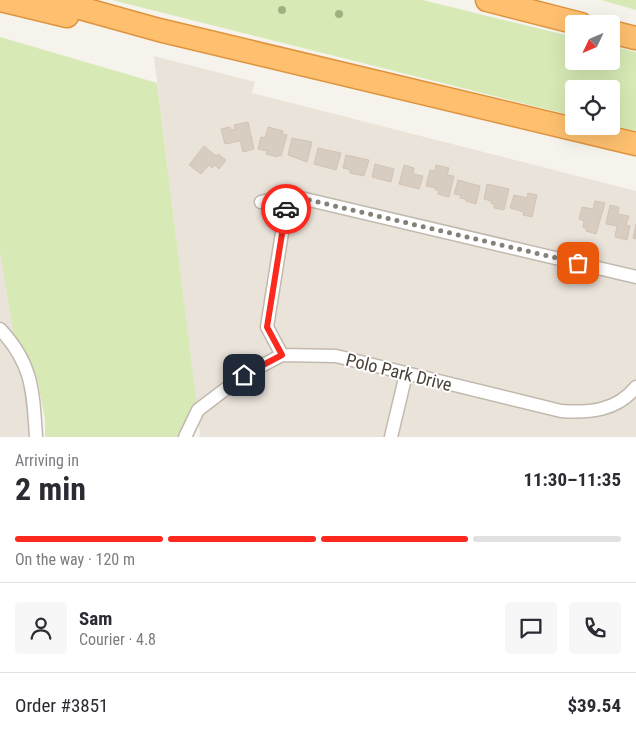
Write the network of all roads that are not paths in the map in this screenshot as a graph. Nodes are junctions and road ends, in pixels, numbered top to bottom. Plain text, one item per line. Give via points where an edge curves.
1 (0, 0) edge
2 (51, 0) edge
3 (487, 0) edge
4 (565, 20) edge
5 (620, 34) edge
6 (636, 38) edge
7 (300, 64) junction
8 (636, 144) edge
9 (288, 195) junction
10 (261, 202) dead end
11 (636, 277) edge
12 (0, 330) edge
13 (282, 355) junction
14 (406, 374) junction
15 (636, 387) edge
16 (36, 437) edge
17 (185, 437) edge
18 (391, 437) edge

1 - 7 highway
2 - 7 highway
3 - 4 highway
5 - 6 highway
7 - 8 highway
9 - 10 street
9 - 11 street
9 - 13 street via 267,327
12 - 16 street via 26,365
13 - 14 street, Polo Park Drive via 336,356
13 - 17 street, Polo Park Drive via 244,375 198,410
14 - 15 street, Polo Park Drive via 561,411 582,413 603,410
14 - 18 street

